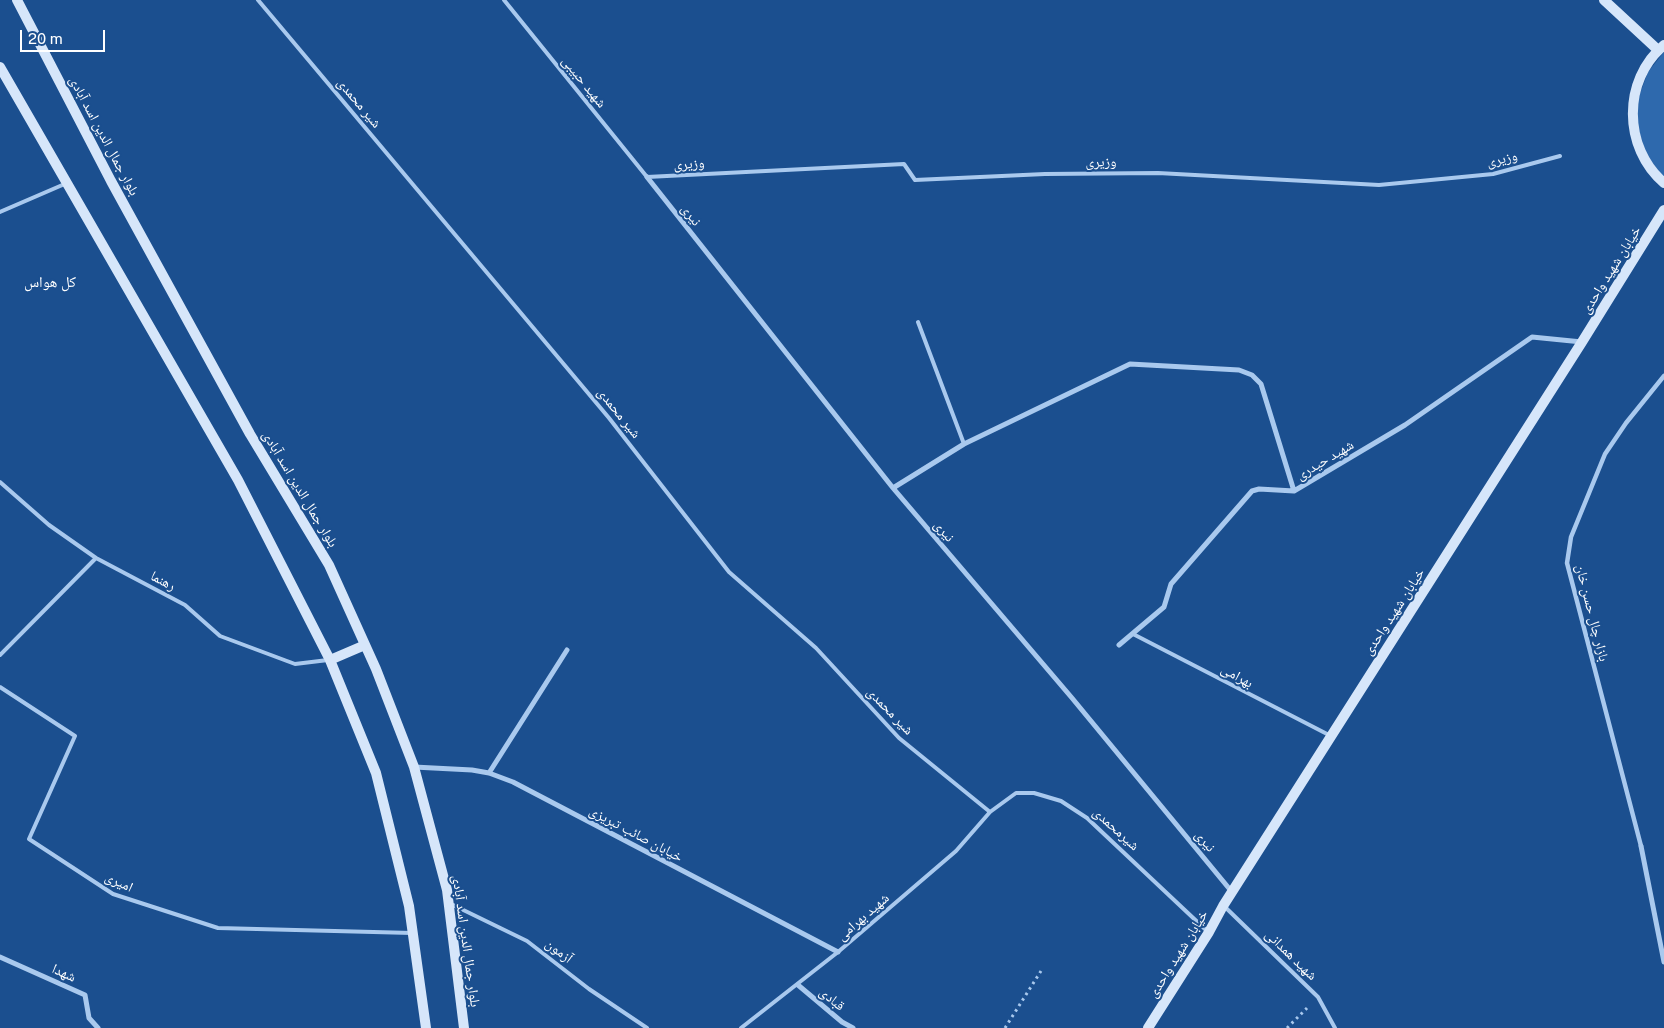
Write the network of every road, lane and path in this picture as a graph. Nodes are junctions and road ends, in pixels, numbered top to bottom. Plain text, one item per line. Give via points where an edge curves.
1 (17, 0) edge
2 (258, 0) edge
3 (504, 0) edge
4 (1604, 0) edge
5 (1661, 48) edge
6 (0, 66) edge
7 (1560, 156) dead end
8 (647, 178) junction
9 (67, 183) junction
10 (1664, 183) edge
11 (1664, 210) edge
12 (0, 212) edge
13 (918, 322) dead end
14 (1582, 342) junction
15 (1664, 376) edge
16 (964, 444) junction
17 (0, 482) edge
18 (893, 488) junction
19 (1294, 491) junction
20 (96, 558) junction
21 (1133, 634) junction
22 (365, 645) junction
23 (1119, 645) dead end
24 (567, 650) dead end
25 (0, 655) edge
26 (330, 660) junction
27 (0, 687) edge
28 (1331, 736) junction
29 (414, 766) junction
30 (489, 773) junction
31 (990, 812) junction
32 (1640, 846) joint
33 (1233, 892) junction
34 (449, 903) junction
35 (1223, 906) junction
36 (1209, 932) junction
37 (412, 933) junction
38 (838, 952) junction
39 (0, 957) edge
40 (1664, 962) edge
41 (1041, 972) dead end
42 (798, 985) junction
43 (1318, 997) junction
44 (98, 1028) edge
45 (426, 1028) edge
46 (464, 1028) edge
47 (648, 1028) edge
48 (741, 1028) edge
49 (853, 1028) edge
50 (1005, 1028) edge
51 (1148, 1028) edge
52 (1287, 1028) edge
53 (1335, 1028) edge

1 - 22 main road, بلوار جمال الدین اسد آبادی via 250,434 329,565
2 - 31 lane, شیر محمدی via 609,418 729,572 816,648 899,738
3 - 8 lane, شهید حبیبی
4 - 5 main road
5 - 10 main road via 1642,72 1633,98 1632,125 1640,152 1654,175
6 - 9 main road
7 - 8 lane, وزیری via 1492,174 1379,186 1158,173 915,180 904,164
8 - 18 street, نیری
9 - 12 lane
9 - 26 main road via 238,480
11 - 14 main road, خیابان شهید واحدی
13 - 16 lane
14 - 19 street, شهید حیدری via 1532,337 1405,425
14 - 28 main road, خیابان شهید واحدی
15 - 32 street, بازار چال حسن خان via 1605,454 1571,537 1567,563
16 - 18 street
16 - 19 street via 1130,364 1239,370 1252,375 1261,384
17 - 20 lane, رهنما via 49,525
18 - 33 street, نیری
19 - 21 street, شهید حیدری via 1252,491 1171,584 1164,607
20 - 25 lane
20 - 26 lane, رهنما via 185,605 220,636 295,664
21 - 23 street, شهید حیدری
21 - 28 lane, بهرامی
22 - 26 main road
22 - 29 main road, بلوار جمال الدین اسد آبادی
24 - 30 street
26 - 37 main road via 376,773
27 - 37 lane, امیری via 75,736 29,840 113,894 218,928
28 - 33 main road, خیابان شهید واحدی
29 - 30 street, خیابان صائب تبریزی
29 - 34 main road, بلوار جمال الدین اسد آبادی
30 - 38 street, خیابان صائب تبریزی via 513,782
31 - 36 lane, شیرمحمدی via 1016,793 1034,793 1061,800 1087,818
31 - 38 lane, شهید بهرامی via 956,851
32 - 40 street
33 - 35 main road, خیابان شهید واحدی
34 - 46 main road, بلوار جمال الدین اسد آبادی
34 - 47 lane, آزمون via 527,941 589,989
35 - 36 main road, خیابان شهید واحدی
35 - 43 lane, شهید همدانی
36 - 51 main road, خیابان شهید واحدی
37 - 45 main road
38 - 42 lane, شهید بهرامی
39 - 44 street, شهدا via 86,995 89,1018
41 - 50 path
42 - 48 lane, شهید بهرامی
42 - 49 street, قبادی
43 - 52 path
43 - 53 lane, شهید همدانی

